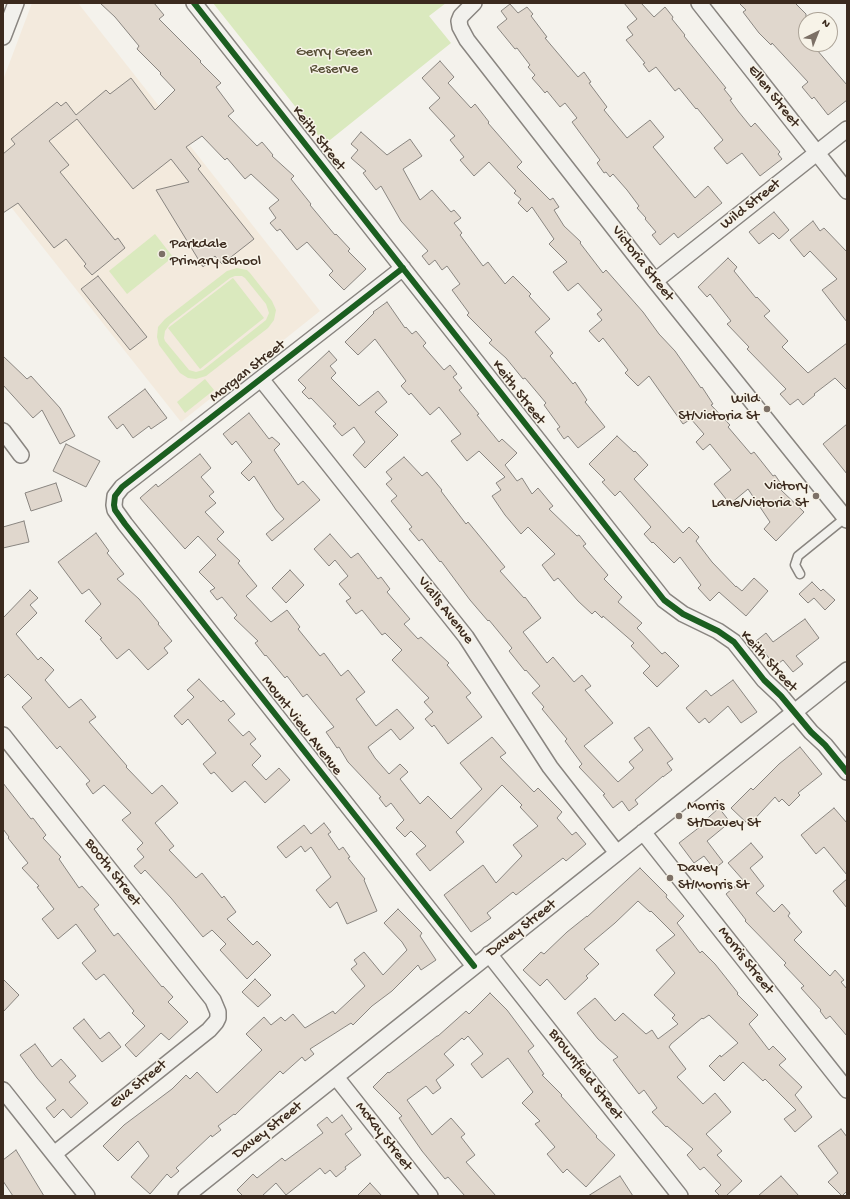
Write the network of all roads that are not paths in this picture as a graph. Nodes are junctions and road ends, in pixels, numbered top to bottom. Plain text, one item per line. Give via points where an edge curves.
1 (16, 3) edge
2 (194, 3) edge
3 (474, 3) edge
4 (699, 3) edge
5 (3, 37) edge
6 (847, 130) edge
7 (817, 153) junction
8 (847, 191) edge
9 (403, 268) junction
10 (655, 281) junction
11 (261, 379) junction
12 (3, 432) edge
13 (21, 455) dead end
14 (114, 500) joint
15 (846, 519) edge
16 (800, 574) dead end
17 (847, 670) edge
18 (795, 712) junction
19 (3, 735) edge
20 (847, 772) edge
21 (643, 832) junction
22 (617, 853) junction
23 (489, 954) junction
24 (474, 966) junction
25 (218, 1012) joint
26 (336, 1077) junction
27 (3, 1090) edge
28 (847, 1090) edge
29 (54, 1154) junction
30 (87, 1196) edge
31 (186, 1196) edge
32 (430, 1196) edge
33 (680, 1196) edge

1 - 5 street
2 - 9 street, Keith Street
3 - 10 street, Victoria Street via 461,16 460,21 460,27 467,40
4 - 7 street, Ellen Street
6 - 7 street, Wild Street
7 - 8 street, Ellen Street
7 - 10 street, Wild Street
9 - 11 street, Morgan Street
9 - 18 street, Keith Street via 664,600 683,614 728,637 764,680 775,700
10 - 15 street, Victoria Street
11 - 14 street, Morgan Street via 122,487
11 - 22 street, Vialls Avenue via 466,637 550,767
12 - 13 street
14 - 24 street, Mount View Avenue via 115,510 125,524
15 - 16 lane via 798,556 795,565
17 - 18 street
18 - 20 street, Keith Street via 817,728 826,745
18 - 21 street, Davey Street
19 - 25 street, Booth Street via 213,1000
21 - 22 street, Davey Street
21 - 28 street, Morris Street
22 - 23 street, Davey Street
23 - 24 street, Davey Street
23 - 33 street, Brownfield Street
24 - 26 street, Davey Street
25 - 29 street, Eva Street via 216,1022 209,1030
26 - 31 street, Davey Street
26 - 32 street, McKay Street
27 - 29 street
29 - 30 street

